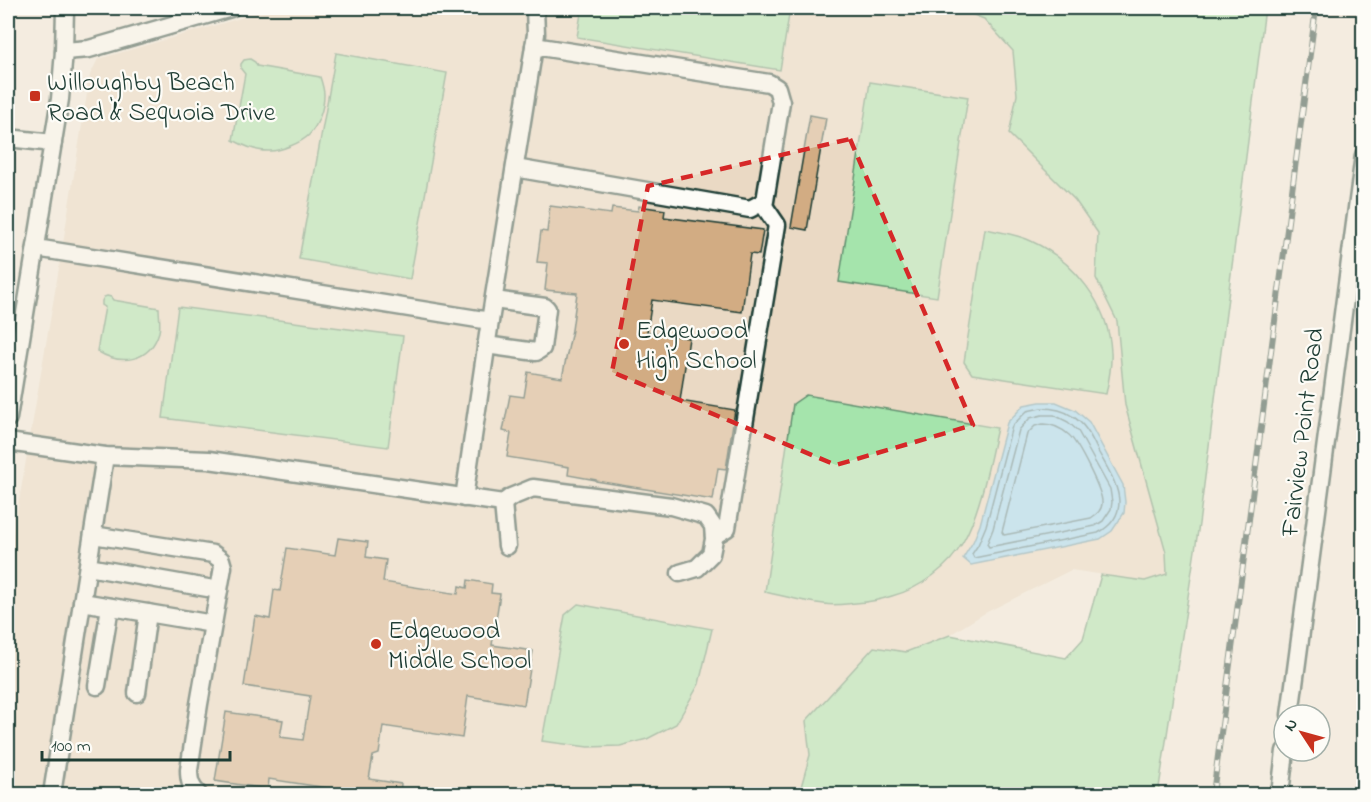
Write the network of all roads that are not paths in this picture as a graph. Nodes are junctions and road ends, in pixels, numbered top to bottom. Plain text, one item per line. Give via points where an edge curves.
1 (65, 8) edge
2 (231, 8) edge
3 (535, 8) edge
4 (534, 46) junction
5 (64, 51) junction
6 (8, 138) edge
7 (53, 143) junction
8 (1364, 155) edge
9 (514, 168) junction
10 (762, 203) junction
11 (36, 248) junction
12 (494, 300) junction
13 (490, 321) junction
14 (486, 345) junction
15 (8, 418) edge
16 (8, 442) edge
17 (105, 456) junction
18 (464, 498) junction
19 (503, 503) junction
20 (93, 536) junction
21 (714, 536) junction
22 (507, 546) dead end
23 (88, 567) junction
24 (680, 573) dead end
25 (219, 590) junction
26 (82, 602) junction
27 (110, 607) junction
28 (147, 613) junction
29 (213, 624) junction
30 (97, 686) dead end
31 (137, 693) dead end
32 (1292, 703) edge
33 (1284, 763) edge
34 (52, 795) edge
35 (198, 795) edge
36 (1280, 795) edge

1 - 5 street
2 - 5 street via 89,49
3 - 4 street
4 - 9 street
4 - 10 street via 769,83 777,88 781,102
5 - 7 street
6 - 7 street
7 - 11 street
8 - 32 street, Fairview Point Road
9 - 10 street via 750,209
9 - 12 street
10 - 21 street via 777,225 727,528
11 - 13 street
11 - 15 street
12 - 13 street
12 - 14 street via 547,309 542,348 536,352
13 - 14 street
14 - 18 street
16 - 17 street
17 - 18 street via 209,460
17 - 20 street
18 - 19 street
19 - 21 street via 533,488 671,507 706,516
19 - 22 street
20 - 23 street
20 - 25 street via 213,554 223,567
21 - 24 street via 711,554 697,568
23 - 25 street
23 - 26 street
25 - 29 street
26 - 27 street
26 - 34 street
27 - 28 street
27 - 30 street
28 - 29 street
28 - 31 street
29 - 35 street via 189,770 189,780
33 - 36 street

